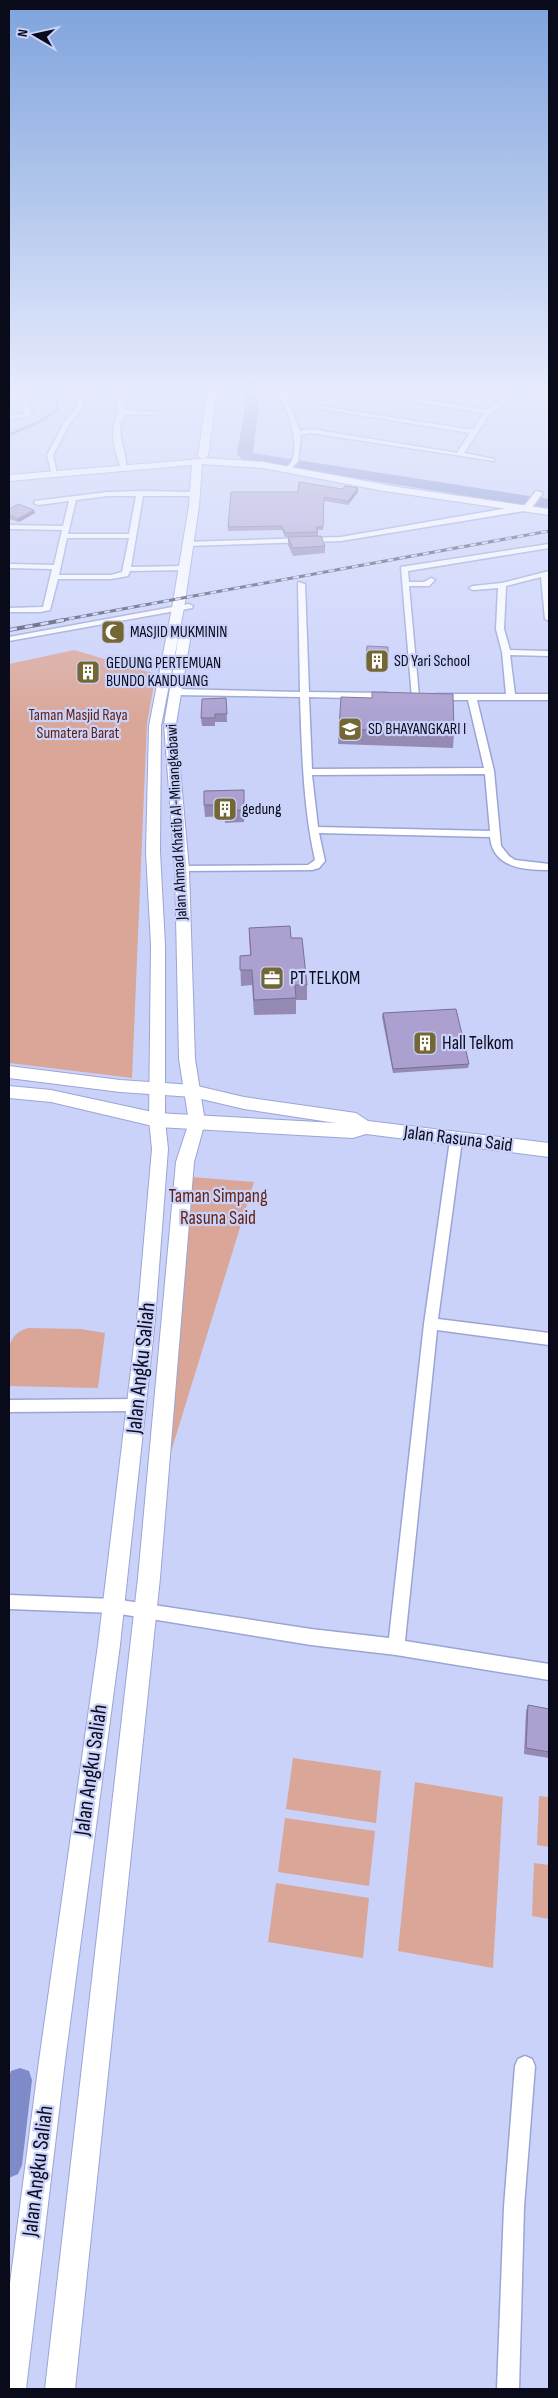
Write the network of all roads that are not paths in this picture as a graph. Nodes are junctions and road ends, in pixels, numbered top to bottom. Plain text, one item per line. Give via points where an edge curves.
1 (73, 499) edge
2 (65, 500) edge
3 (139, 500) edge
4 (185, 500) edge
5 (477, 500) edge
6 (533, 500) edge
7 (198, 502) joint
8 (38, 503) dead end
9 (526, 507) junction
10 (548, 509) edge
11 (9, 526) edge
12 (66, 532) junction
13 (132, 536) junction
14 (192, 544) junction
15 (549, 546) edge
16 (9, 566) edge
17 (58, 566) junction
18 (184, 568) junction
19 (128, 569) junction
20 (547, 574) edge
21 (56, 577) junction
22 (431, 580) dead end
23 (301, 584) dead end
24 (406, 584) junction
25 (502, 585) junction
26 (478, 586) dead end
27 (184, 607) junction
28 (9, 610) edge
29 (549, 618) edge
30 (9, 639) edge
31 (506, 652) junction
32 (549, 653) edge
33 (175, 692) junction
34 (304, 694) junction
35 (406, 696) junction
36 (472, 697) junction
37 (549, 697) edge
38 (511, 698) junction
39 (154, 770) junction
40 (174, 770) junction
41 (489, 771) junction
42 (307, 772) junction
43 (313, 830) junction
44 (495, 834) junction
45 (549, 867) edge
46 (182, 869) junction
47 (9, 1072) edge
48 (157, 1088) junction
49 (193, 1091) junction
50 (9, 1092) edge
51 (157, 1120) junction
52 (197, 1122) junction
53 (366, 1127) junction
54 (456, 1140) junction
55 (549, 1150) edge
56 (431, 1324) junction
57 (549, 1339) edge
58 (138, 1405) junction
59 (9, 1406) edge
60 (9, 1602) edge
61 (114, 1606) junction
62 (145, 1610) junction
63 (396, 1647) junction
64 (549, 1672) edge
65 (525, 2066) dead end
66 (11, 2389) edge
67 (60, 2389) edge
68 (508, 2389) edge

1 - 12 street
2 - 8 street
3 - 13 street
4 - 7 street
5 - 9 main road
6 - 9 street
7 - 14 main road, Jalan Ahmad Khatib Al-Minangkabawi
9 - 10 main road
9 - 14 street via 342,539
11 - 12 street
12 - 13 street
12 - 17 street
13 - 19 street
14 - 18 main road, Jalan Ahmad Khatib Al-Minangkabawi
14 - 27 main road, Jalan Ahmad Khatib Al-Minangkabawi
15 - 24 street via 404,569
16 - 17 street
17 - 21 street
18 - 19 street
18 - 27 main road, Jalan Ahmad Khatib Al-Minangkabawi
19 - 21 street via 125,574 111,577
20 - 25 street
20 - 29 street
21 - 28 street via 47,608
22 - 24 street via 426,584
23 - 34 street
24 - 35 street
25 - 26 street
25 - 31 street via 500,629
27 - 30 street
27 - 33 main road, Jalan Ahmad Khatib Al-Minangkabawi
27 - 39 main road, Jalan Ahmad Khatib Al-Minangkabawi via 155,726
31 - 32 street
31 - 38 street
33 - 34 street
33 - 40 main road, Jalan Ahmad Khatib Al-Minangkabawi via 170,724
34 - 35 street
34 - 42 street
35 - 36 street
36 - 38 street
36 - 41 street
37 - 38 street
39 - 40 main road
39 - 48 main road, Jalan Ahmad Khatib Al-Minangkabawi
40 - 46 main road, Jalan Ahmad Khatib Al-Minangkabawi
41 - 42 street
41 - 44 street
42 - 43 street
43 - 44 street
43 - 46 street via 320,855 315,866
44 - 45 street via 496,846 506,861
46 - 49 main road, Jalan Ahmad Khatib Al-Minangkabawi via 185,1034
47 - 48 main road
48 - 49 main road
48 - 51 main road, Jalan Ahmad Khatib Al-Minangkabawi
49 - 52 main road, Jalan Ahmad Khatib Al-Minangkabawi
49 - 53 main road via 244,1103 356,1120
50 - 51 main road via 51,1096
51 - 52 main road
51 - 58 main road, Jalan Angku Saliah via 160,1149
52 - 53 main road via 353,1131
52 - 62 main road, Jalan Angku Saliah via 187,1150
53 - 54 main road, Jalan Rasuna Said
54 - 55 main road, Jalan Rasuna Said
54 - 56 street
56 - 57 street
56 - 63 street
58 - 59 street
58 - 61 main road, Jalan Angku Saliah
60 - 61 street
61 - 62 street
61 - 66 main road, Jalan Angku Saliah
62 - 63 street
62 - 67 main road, Jalan Angku Saliah
63 - 64 street
65 - 68 street via 514,2207

